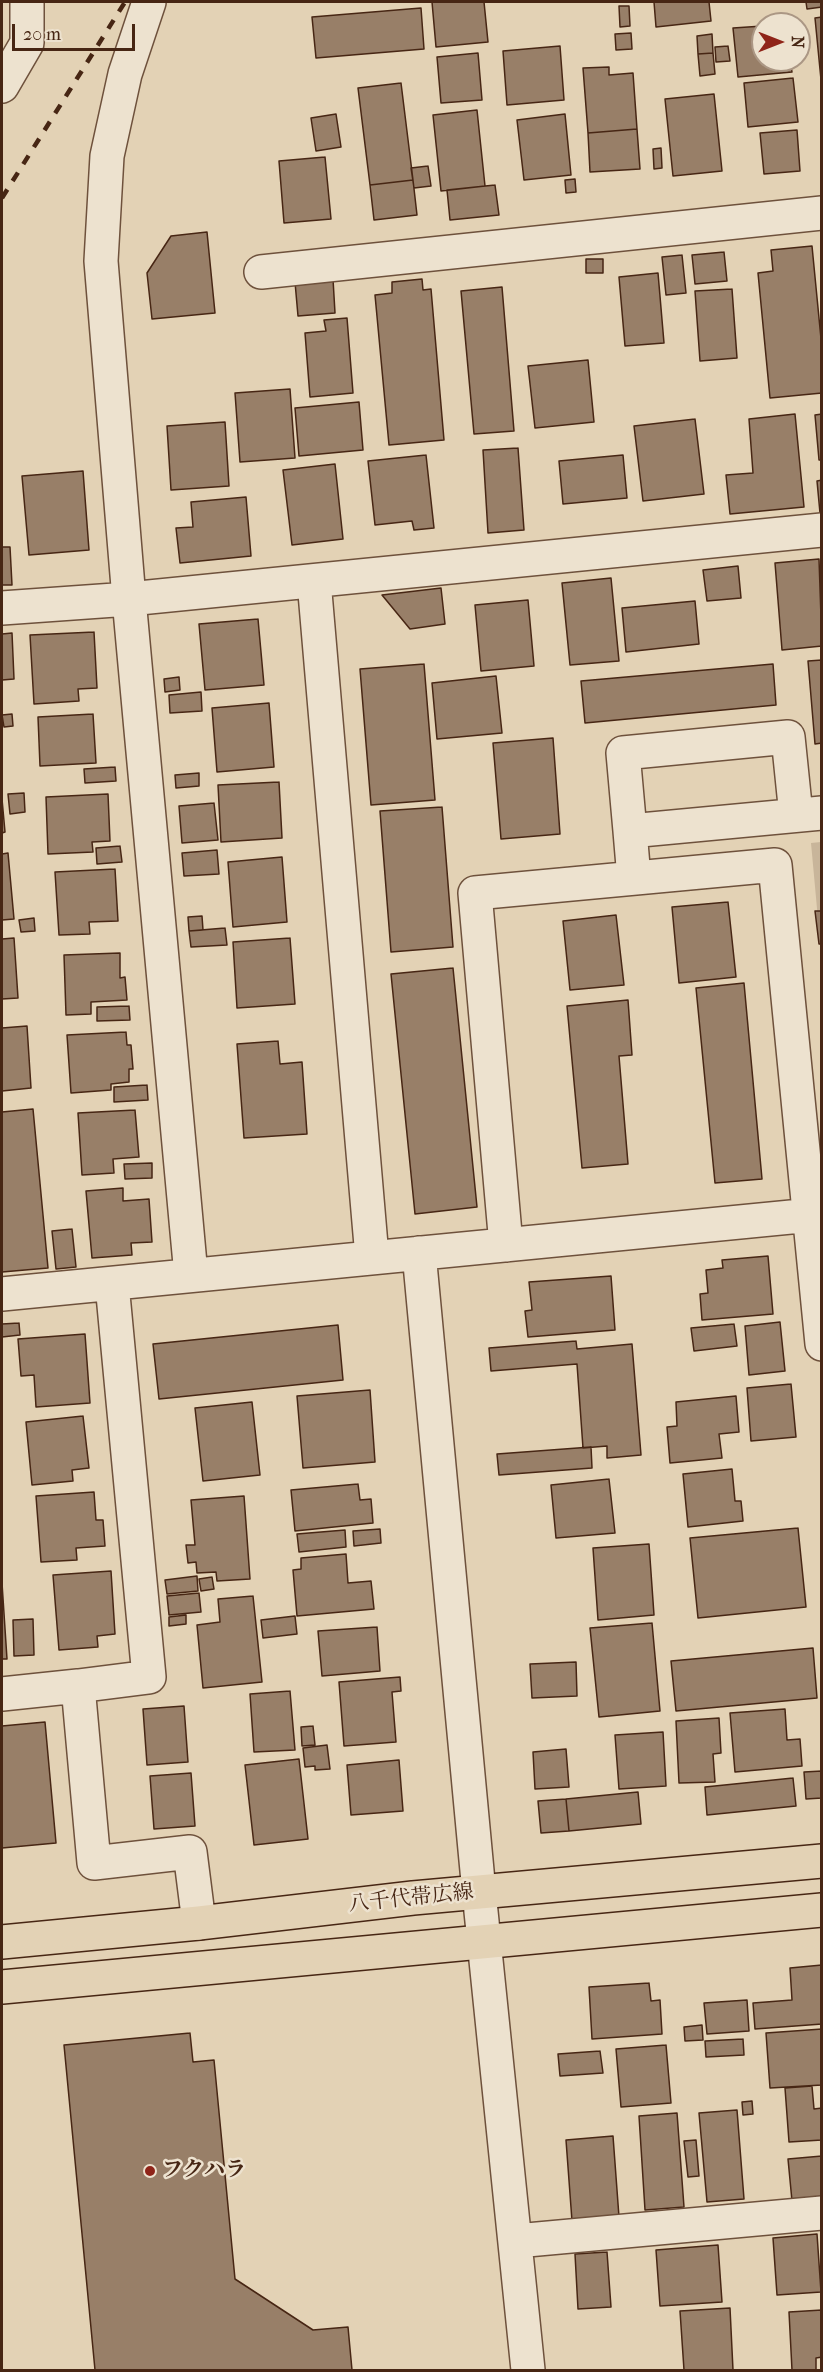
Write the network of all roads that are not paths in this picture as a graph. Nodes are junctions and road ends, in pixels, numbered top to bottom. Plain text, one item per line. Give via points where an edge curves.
1 (27, 2) edge
2 (149, 2) edge
3 (2, 86) edge
4 (822, 213) edge
5 (261, 272) dead end
6 (822, 530) edge
7 (314, 580) junction
8 (129, 599) junction
9 (2, 608) edge
10 (809, 814) edge
11 (630, 831) junction
12 (634, 878) junction
13 (815, 1214) edge
14 (506, 1245) junction
15 (419, 1253) junction
16 (372, 1257) junction
17 (191, 1275) junction
18 (112, 1284) junction
19 (2, 1294) edge
20 (822, 1344) edge
21 (78, 1686) junction
22 (2, 1694) edge
23 (822, 1860) edge
24 (479, 1892) junction
25 (822, 1910) edge
26 (199, 1923) junction
27 (2, 1942) edge
28 (486, 1942) junction
29 (2, 1987) edge
30 (822, 2213) edge
31 (516, 2241) junction
32 (528, 2370) edge

1 - 3 street via 27,43
2 - 8 street via 125,74 107,156 101,261
4 - 5 street
6 - 7 street
7 - 8 street
7 - 16 street
8 - 9 street
8 - 17 street
10 - 11 street
10 - 11 street via 788,737 776,738 623,753
11 - 12 street
12 - 13 street via 775,865
12 - 14 street via 475,893
13 - 14 street
13 - 20 street
14 - 15 street
15 - 16 street
15 - 24 street
16 - 17 street
17 - 18 street
18 - 19 street
18 - 21 street via 149,1677
21 - 22 street
21 - 26 street via 94,1863 190,1852
23 - 24 main road, 八千代帯広線
24 - 26 main road, 八千代帯広線
24 - 28 street
25 - 28 main road
26 - 27 main road, 八千代帯広線
28 - 29 main road
28 - 31 street
30 - 31 street
31 - 32 street

